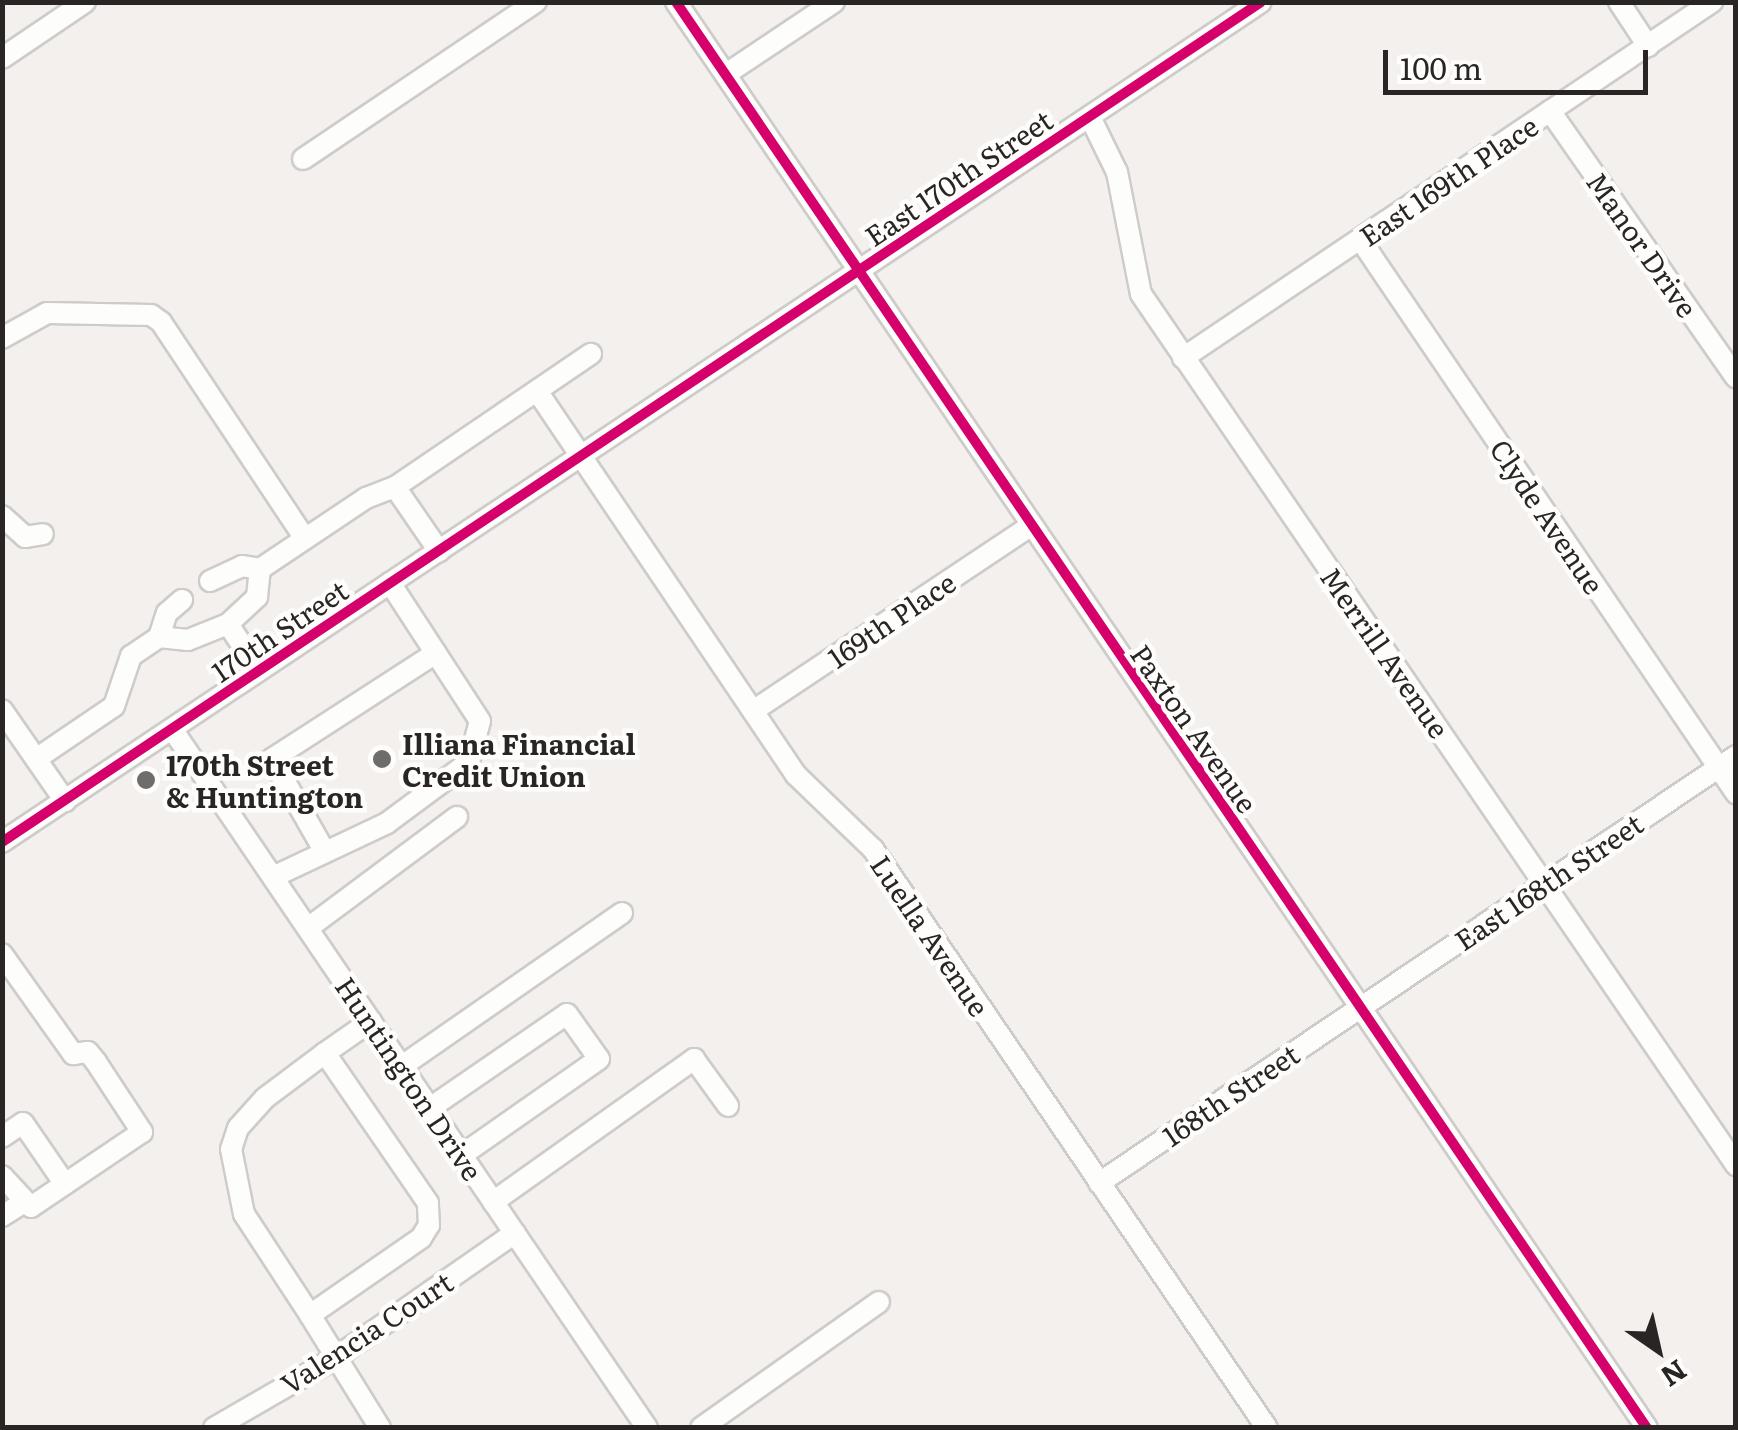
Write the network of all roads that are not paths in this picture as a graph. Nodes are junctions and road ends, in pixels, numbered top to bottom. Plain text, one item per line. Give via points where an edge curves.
1 (85, 2) edge
2 (536, 2) edge
3 (676, 2) edge
4 (834, 2) edge
5 (1261, 2) edge
6 (1619, 2) edge
7 (1712, 2) edge
8 (1648, 46) junction
9 (2, 58) edge
10 (726, 74) junction
11 (1550, 111) junction
12 (1090, 117) junction
13 (303, 158) dead end
14 (1360, 239) junction
15 (857, 271) junction
16 (2, 338) edge
17 (591, 354) dead end
18 (1183, 358) junction
19 (1736, 378) edge
20 (537, 390) junction
21 (580, 456) junction
22 (394, 488) junction
23 (2, 516) edge
24 (1029, 527) junction
25 (43, 534) dead end
26 (305, 539) junction
27 (438, 550) junction
28 (260, 569) junction
29 (210, 580) dead end
30 (390, 583) junction
31 (182, 600) dead end
32 (228, 624) junction
33 (159, 637) junction
34 (436, 653) junction
35 (259, 670) junction
36 (2, 710) edge
37 (754, 711) junction
38 (172, 728) junction
39 (36, 759) junction
40 (1727, 762) edge
41 (1736, 793) edge
42 (65, 801) junction
43 (457, 817) dead end
44 (2, 842) edge
45 (325, 852) junction
46 (273, 876) junction
47 (1544, 883) junction
48 (622, 913) dead end
49 (308, 928) junction
50 (2, 954) edge
51 (1360, 1006) junction
52 (370, 1021) junction
53 (325, 1053) junction
54 (402, 1066) junction
55 (728, 1106) dead end
56 (430, 1108) junction
57 (2, 1137) edge
58 (462, 1155) junction
59 (1736, 1166) edge
60 (2, 1176) edge
61 (1100, 1182) junction
62 (65, 1184) junction
63 (494, 1202) junction
64 (23, 1204) junction
65 (2, 1216) edge
66 (515, 1233) junction
67 (879, 1302) dead end
68 (310, 1315) junction
69 (335, 1358) junction
70 (244, 1409) junction
71 (381, 1427) edge
72 (214, 1428) edge
73 (256, 1428) edge
74 (647, 1428) edge
75 (701, 1428) edge
76 (1267, 1428) edge
77 (1648, 1428) edge

1 - 9 street
2 - 13 street
3 - 10 street, Paxton Avenue
4 - 10 street
5 - 12 street, East 170th Street
6 - 8 street
7 - 8 street, East 169th Place
8 - 11 street, East 169th Place
10 - 15 street, Paxton Avenue
11 - 14 street, East 169th Place
11 - 19 street, Manor Drive
12 - 15 street, East 170th Street
12 - 18 street, Merrill Avenue via 1117,172 1141,294
14 - 18 street, East 169th Place
14 - 40 street, Clyde Avenue
15 - 21 street, East 170th Street
15 - 24 street, Paxton Avenue
16 - 26 street via 48,313 151,315
17 - 20 street
18 - 47 street, Merrill Avenue
20 - 21 street, Luella Avenue
20 - 22 street
21 - 27 street, 170th Street
21 - 37 street, Luella Avenue
22 - 26 street
22 - 27 street
23 - 25 street via 25,537
24 - 37 street, 169th Place
24 - 51 street, Paxton Avenue
26 - 28 street
27 - 30 street, 170th Street
28 - 29 street via 242,566
28 - 32 street via 256,596
30 - 34 street
30 - 35 street, 170th Street
31 - 33 street via 167,613
32 - 33 street via 188,640
32 - 35 street
33 - 39 street via 130,656 114,706
34 - 45 street via 480,721 470,762 387,823
34 - 45 street via 272,759
35 - 38 street, 170th Street
36 - 39 street
37 - 61 street, Luella Avenue via 796,775 873,849
38 - 42 street, 170th Street
38 - 46 street, Huntington Drive
39 - 42 street
40 - 41 street, Clyde Avenue
40 - 47 street, East 168th Street
42 - 44 street, 170th Street
43 - 49 street
45 - 46 street
46 - 49 street, Huntington Drive
47 - 51 street, East 168th Street
47 - 59 street, Merrill Avenue
48 - 54 street
49 - 52 street, Huntington Drive
50 - 62 street via 72,1054 88,1052 96,1062 142,1132
51 - 61 street, 168th Street
51 - 77 street, Paxton Avenue
52 - 53 street
52 - 54 street, Huntington Drive
53 - 68 street via 265,1098 238,1128 231,1148 244,1214
53 - 68 street via 430,1214 421,1238
54 - 56 street, Huntington Drive
55 - 63 street via 694,1059
56 - 58 street, Huntington Drive
56 - 58 street via 566,1014 599,1058
57 - 62 street via 23,1123
58 - 63 street, Huntington Drive
60 - 64 street
61 - 76 street, Luella Avenue
62 - 64 street via 31,1207
63 - 66 street, Huntington Drive
64 - 65 street
66 - 69 street, Valencia Court
66 - 74 street, Huntington Drive
67 - 75 street
68 - 69 street
69 - 70 street, Valencia Court
69 - 71 street
70 - 72 street, Valencia Court
70 - 73 street

